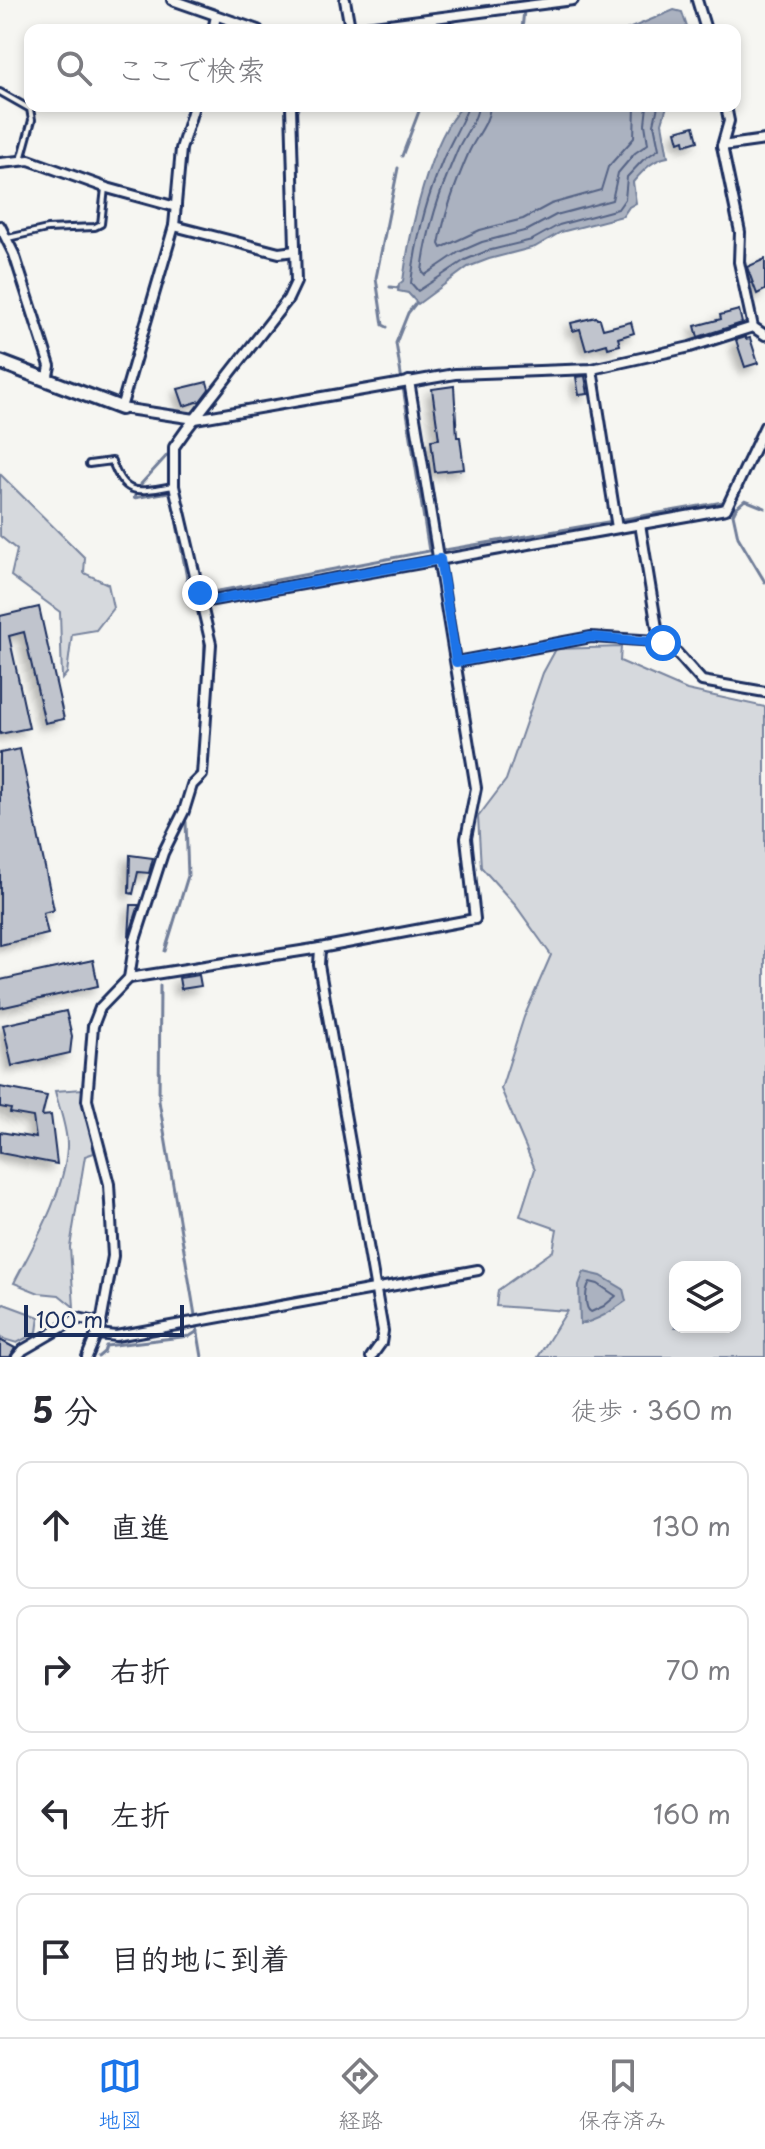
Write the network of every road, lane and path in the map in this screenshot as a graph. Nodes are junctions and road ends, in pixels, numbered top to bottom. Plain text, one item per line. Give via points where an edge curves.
1 (172, 0) edge
2 (345, 0) edge
3 (573, 0) edge
4 (697, 0) edge
5 (198, 4) edge
6 (216, 16) junction
7 (214, 24) edge
8 (240, 24) edge
9 (347, 24) edge
10 (385, 24) edge
11 (704, 24) edge
12 (0, 92) edge
13 (24, 106) edge
14 (31, 112) edge
15 (192, 112) edge
16 (291, 112) edge
17 (727, 112) edge
18 (765, 140) edge
19 (722, 146) junction
20 (21, 160) junction
21 (0, 163) edge
22 (106, 187) junction
23 (176, 207) junction
24 (0, 226) edge
25 (174, 226) junction
26 (5, 238) junction
27 (292, 251) junction
28 (753, 327) junction
29 (765, 335) edge
30 (0, 362) edge
31 (592, 369) junction
32 (47, 380) junction
33 (409, 381) junction
34 (121, 408) junction
35 (195, 419) junction
36 (765, 426) edge
37 (89, 464) dead end
38 (174, 486) junction
39 (640, 524) junction
40 (617, 528) junction
41 (440, 559) junction
42 (202, 600) junction
43 (663, 643) junction
44 (456, 662) junction
45 (765, 692) edge
46 (320, 948) junction
47 (129, 978) junction
48 (478, 1270) dead end
49 (378, 1288) junction
50 (101, 1323) junction
51 (98, 1334) junction
52 (17, 1357) edge
53 (87, 1357) edge
54 (371, 1357) edge

1 - 5 street
2 - 9 street
3 - 10 street
4 - 11 street
5 - 6 street
6 - 7 street
6 - 8 street
12 - 13 lane
14 - 20 lane
15 - 23 street via 181,149
16 - 27 street
17 - 19 street
18 - 19 street
19 - 28 street
20 - 21 street
20 - 22 street
22 - 23 street
22 - 26 lane via 101,224
23 - 25 street
24 - 26 street
25 - 27 street via 279,253
25 - 34 street
26 - 32 street via 50,366
27 - 35 street via 296,282 288,299
28 - 29 street
28 - 31 street
30 - 32 street
31 - 33 street
31 - 40 street
32 - 34 street
33 - 35 street
33 - 41 street
34 - 35 street
35 - 38 street via 174,450
36 - 39 street via 726,509
37 - 38 lane via 112,461 120,482 131,489
38 - 42 street
39 - 40 street
39 - 43 street
40 - 41 street
41 - 42 street
41 - 44 street
42 - 47 street via 211,644 202,775 192,785 163,853 135,940
43 - 44 street via 591,637
43 - 45 street via 702,681
44 - 46 street via 476,788 466,838 475,919
46 - 47 street
46 - 49 street
47 - 50 street via 100,1008 90,1046 87,1100 109,1184 112,1222 113,1256
48 - 49 street
49 - 51 street via 116,1336
49 - 54 street via 383,1331
50 - 51 street
50 - 52 street via 78,1318
51 - 53 street

